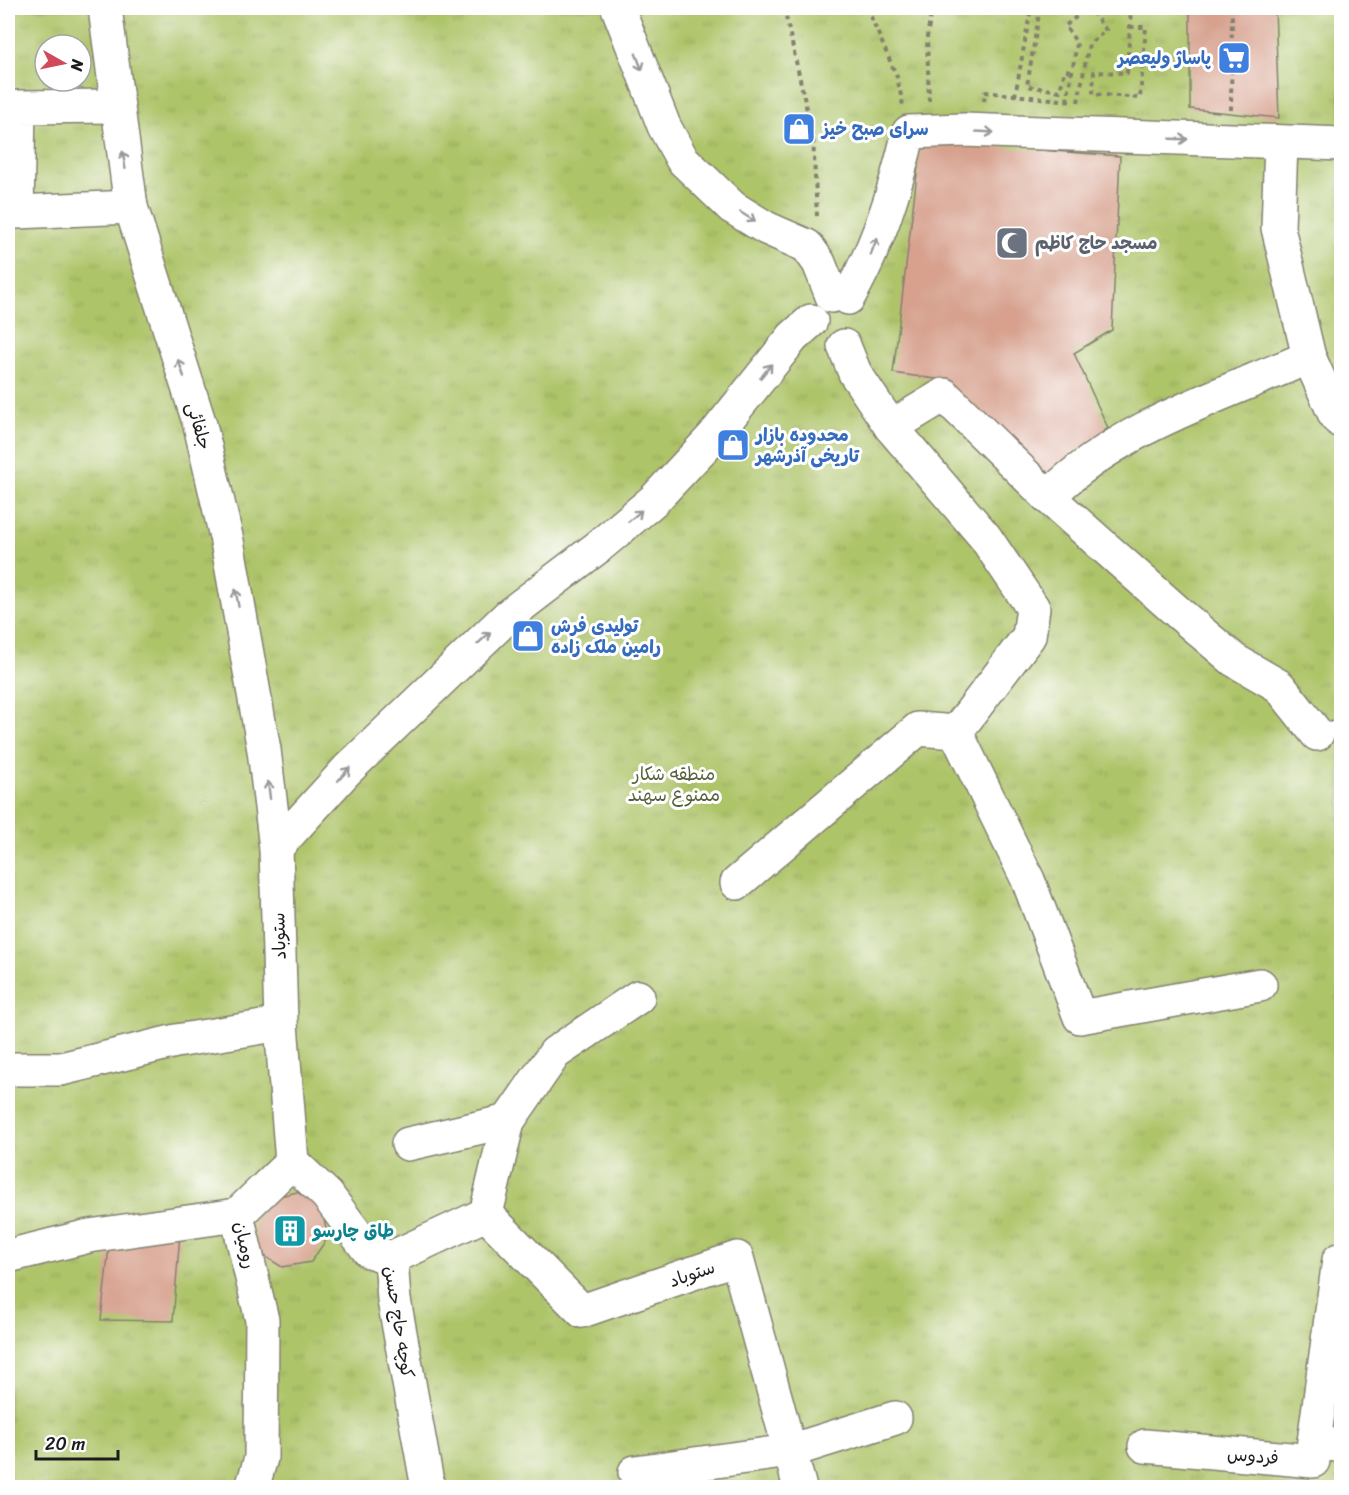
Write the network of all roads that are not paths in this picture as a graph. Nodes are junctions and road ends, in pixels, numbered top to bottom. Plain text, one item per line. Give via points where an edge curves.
1 (105, 8) edge
2 (618, 8) edge
3 (117, 106) junction
4 (1281, 143) junction
5 (1341, 144) edge
6 (131, 207) junction
7 (840, 297) junction
8 (811, 321) junction
9 (844, 346) junction
10 (1309, 357) junction
11 (1341, 422) edge
12 (891, 427) junction
13 (1048, 497) junction
14 (1329, 731) edge
15 (956, 732) junction
16 (276, 848) junction
17 (737, 883) dead end
18 (1260, 985) dead end
19 (638, 997) dead end
20 (281, 1024) junction
21 (8, 1069) edge
22 (508, 1121) junction
23 (408, 1144) dead end
24 (292, 1162) junction
25 (486, 1214) junction
26 (237, 1215) junction
27 (8, 1256) edge
28 (391, 1258) junction
29 (1339, 1260) dead end
30 (895, 1418) dead end
31 (1145, 1446) dead end
32 (790, 1451) junction
33 (1320, 1459) edge
34 (635, 1472) dead end
35 (252, 1488) edge
36 (428, 1488) edge
37 (800, 1488) edge

1 - 3 street, جلفائی
2 -> 7 street via 664,126 682,159 732,207 807,246
6 -> 3 street, جلفائی
3 - 6 street via 19,107 17,212
4 - 5 street
7 -> 4 street via 865,269 918,132 964,130
4 - 10 street via 1278,228
16 -> 6 street, جلفائی via 264,750 227,541 200,425
7 - 8 street via 817,305
7 - 9 street via 860,310 862,328 853,342
8 - 9 street via 822,343
16 -> 8 street via 348,770 500,623 654,500
9 - 12 street via 855,374
10 - 11 street
10 - 13 street via 1155,424 1093,457
12 - 13 street via 944,395
12 - 15 street via 985,537 1033,609 1029,636
13 - 14 street via 1234,660 1279,686
15 - 17 street via 918,729
15 - 18 street via 1028,880 1080,1017
16 - 20 street, ستوباد
19 - 22 street via 555,1053
20 - 21 street via 176,1041 61,1069
20 - 24 street
22 - 23 street
22 - 25 street
24 - 26 street, رومیان
24 - 28 street, کوچه حاج حسن via 327,1196 369,1251
25 - 28 street
25 - 32 street, ستوباد via 582,1311 737,1258
26 - 27 street via 89,1236
26 - 35 street, رومیان via 262,1320 261,1458
28 - 36 street, کوچه حاج حسن via 394,1300
29 - 33 street
30 - 32 street
31 - 33 street, فردوس
32 - 34 street
32 - 37 street

